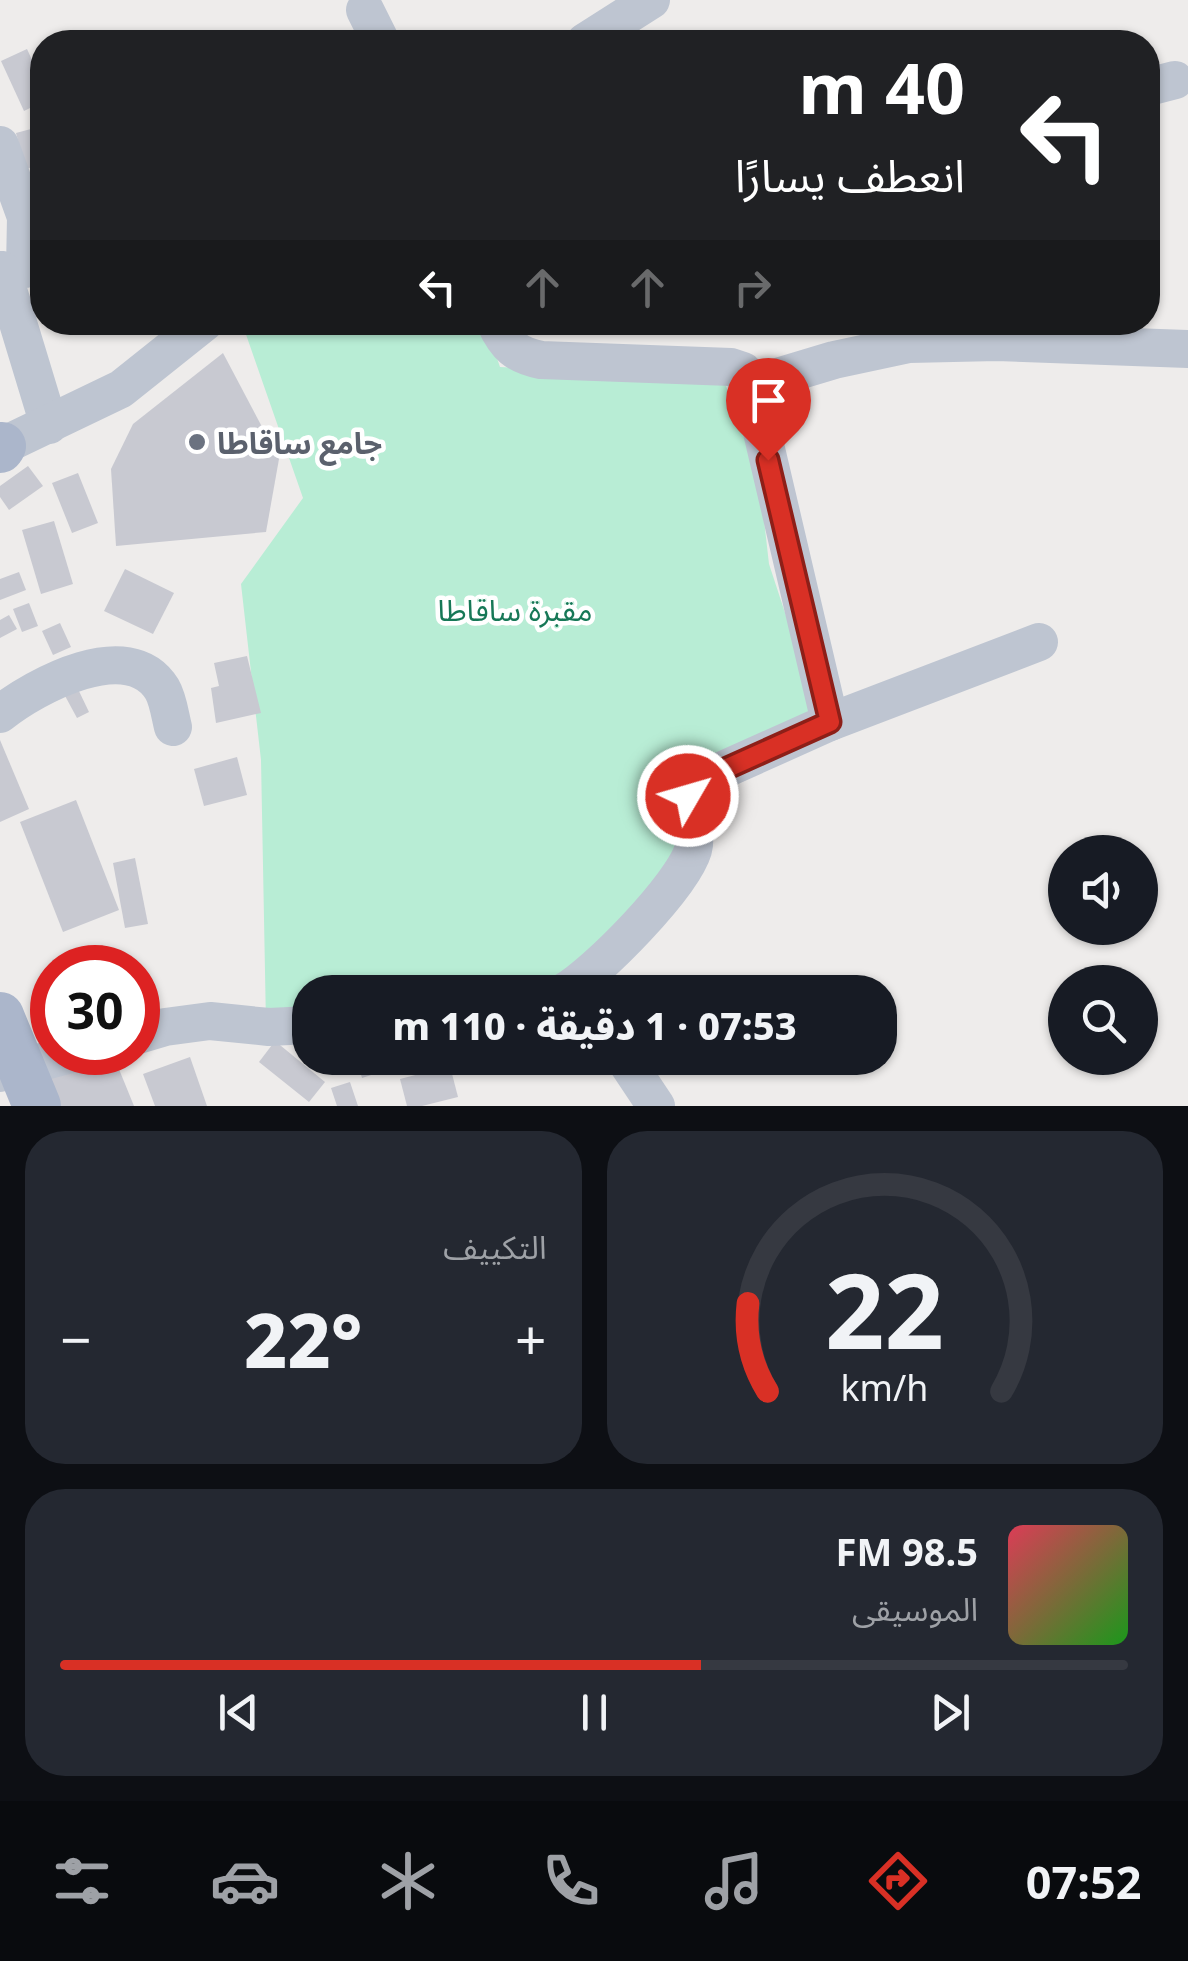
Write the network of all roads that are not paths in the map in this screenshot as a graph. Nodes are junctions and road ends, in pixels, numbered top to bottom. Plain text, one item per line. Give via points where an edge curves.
1 (651, 0) edge
2 (605, 30) edge
3 (0, 144) edge
4 (17, 269) edge
5 (30, 332) edge
6 (31, 335) edge
7 (189, 335) edge
8 (500, 335) edge
9 (976, 335) edge
10 (1034, 335) edge
11 (1188, 348) edge
12 (751, 384) junction
13 (49, 425) junction
14 (1, 448) edge
15 (1038, 642) dead end
16 (0, 714) edge
17 (830, 722) junction
18 (173, 727) dead end
19 (590, 975) edge
20 (0, 1016) edge
21 (292, 1026) edge
22 (160, 1029) edge
23 (635, 1075) edge
24 (20, 1083) edge
25 (656, 1106) edge

1 - 2 street
3 - 4 street via 26,217
4 - 5 street
6 - 13 street
7 - 13 street via 121,389
8 - 12 street via 525,357 731,367 743,370
9 - 12 street via 834,360
10 - 11 street
12 - 17 street
13 - 14 street
15 - 17 street
16 - 18 street via 56,680 129,665 163,690
17 - 19 street via 688,788 694,846 688,862 634,932
20 - 24 main road
21 - 22 street via 210,1022
23 - 25 street

